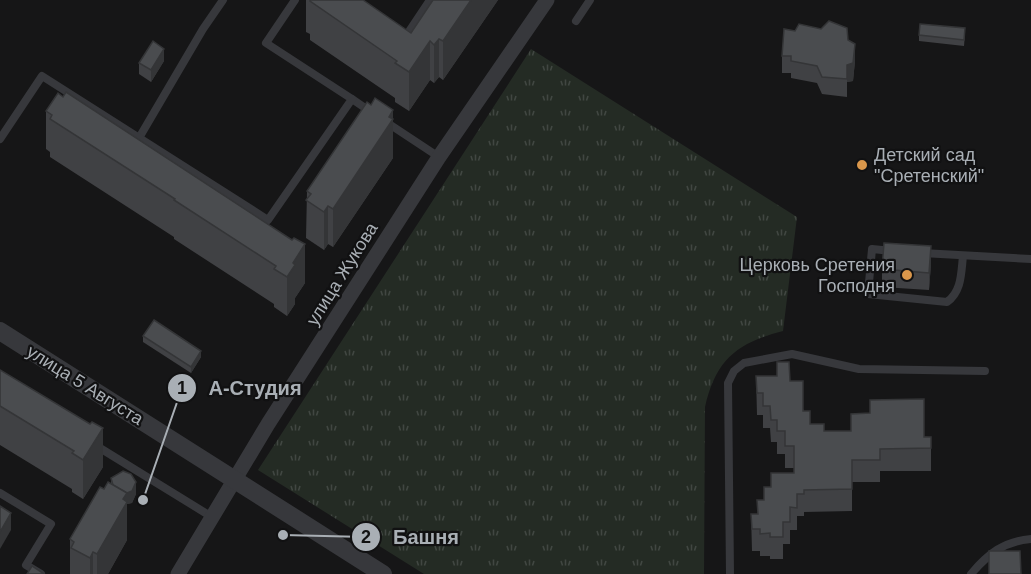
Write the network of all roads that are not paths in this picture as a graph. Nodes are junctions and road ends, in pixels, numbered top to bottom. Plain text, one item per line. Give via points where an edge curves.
1 (223, 0) edge
2 (295, 0) edge
3 (430, 0) edge
4 (547, 0) edge
5 (590, 0) edge
6 (576, 21) dead end
7 (396, 30) edge
8 (352, 99) junction
9 (139, 138) junction
10 (0, 139) edge
11 (440, 157) junction
12 (906, 252) edge
13 (917, 253) edge
14 (963, 256) junction
15 (1031, 259) edge
16 (0, 331) edge
17 (985, 371) dead end
18 (90, 442) edge
19 (235, 479) junction
20 (0, 493) edge
21 (212, 517) junction
22 (1031, 539) edge
23 (41, 574) edge
24 (178, 574) edge
25 (383, 574) edge
26 (730, 574) edge
27 (971, 574) edge

1 - 9 lane
2 - 8 lane via 266,43
3 - 7 lane via 405,36
4 - 11 street, улица Жукова
5 - 6 lane
8 - 9 lane via 268,220
8 - 11 lane
9 - 10 lane via 42,76
11 - 19 street, улица Жукова
12 - 14 lane via 872,249 868,294 947,302 960,284
13 - 14 lane
14 - 15 lane
16 - 19 street, улица 5 Августа
17 - 26 lane via 859,369 792,354 744,363 728,383
18 - 21 lane
19 - 21 street, улица Жукова
19 - 25 street, улица 5 Августа
20 - 23 lane via 51,524 26,564
21 - 24 street, улица Жукова
22 - 27 lane via 1014,540 985,558

